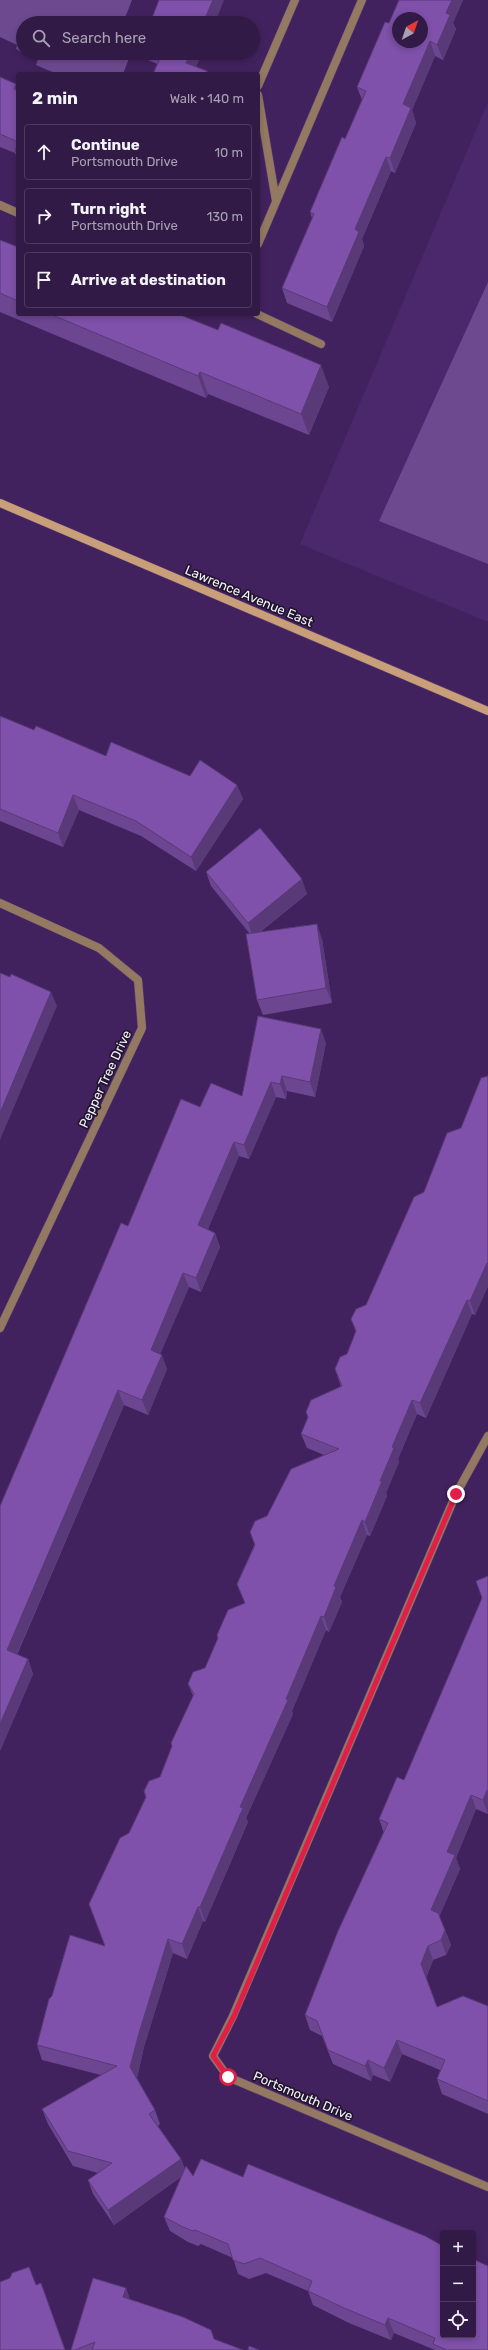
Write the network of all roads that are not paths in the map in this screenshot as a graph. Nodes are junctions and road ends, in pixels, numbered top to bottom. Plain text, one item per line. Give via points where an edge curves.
1 (295, 0) edge
2 (362, 0) edge
3 (260, 81) edge
4 (260, 107) edge
5 (276, 202) junction
6 (0, 205) edge
7 (16, 212) edge
8 (260, 239) edge
9 (260, 315) edge
10 (321, 344) dead end
11 (0, 503) edge
12 (488, 711) edge
13 (0, 903) edge
14 (0, 1328) edge
15 (488, 1436) edge
16 (488, 2187) edge

1 - 3 street
2 - 5 street
4 - 5 street
5 - 8 street
6 - 7 street
9 - 10 street
11 - 12 main road, Lawrence Avenue East
13 - 14 street, Pepper Tree Drive via 99,948 138,980 142,1028
15 - 16 street, Portsmouth Drive via 456,1494 234,2016 213,2056 228,2077

